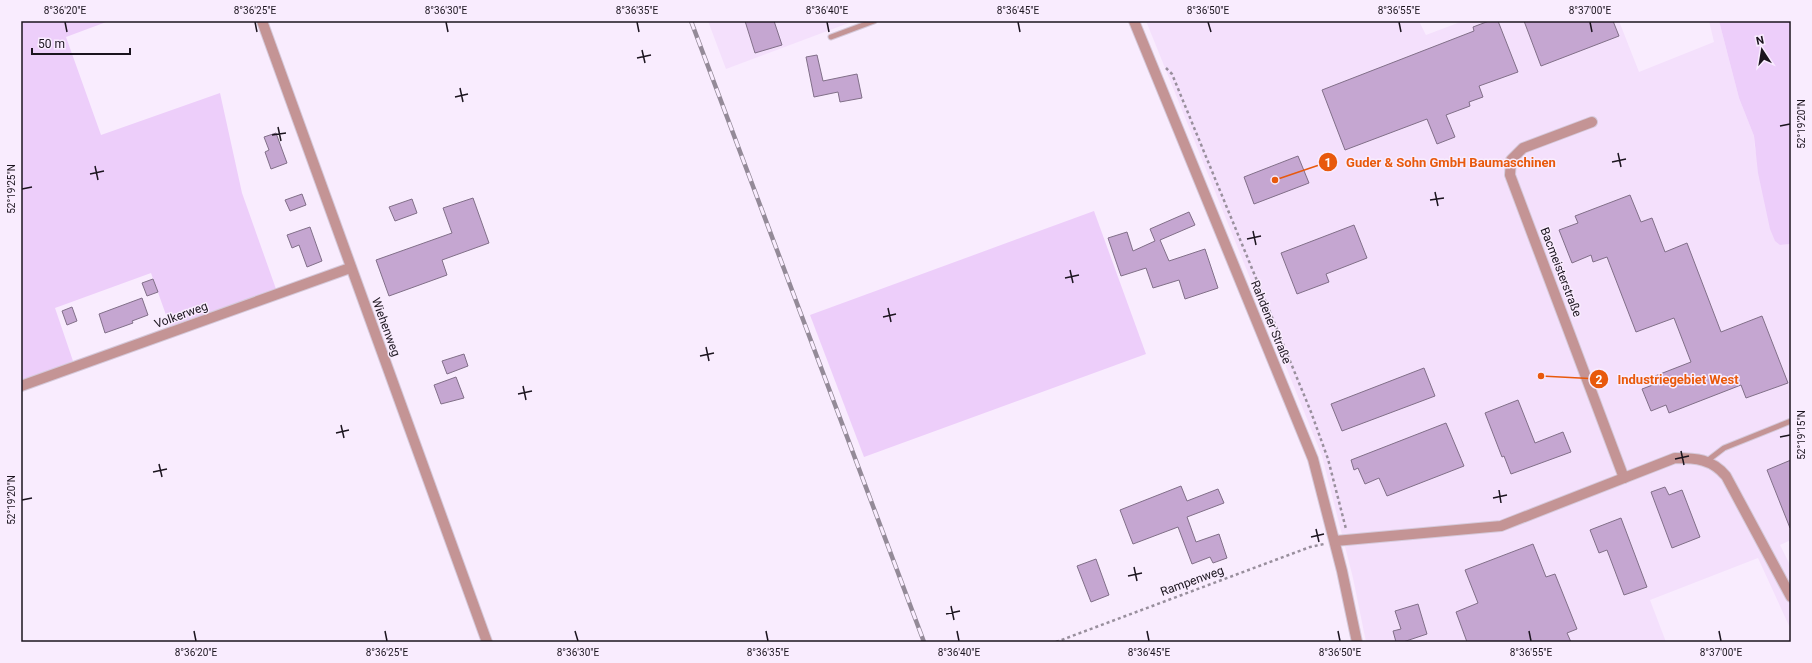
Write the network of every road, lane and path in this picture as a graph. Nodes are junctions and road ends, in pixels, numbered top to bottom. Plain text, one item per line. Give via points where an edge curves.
1 (262, 21) edge
2 (874, 21) edge
3 (1135, 21) edge
4 (830, 37) dead end
5 (1163, 65) dead end
6 (1592, 122) dead end
7 (350, 268) junction
8 (21, 386) edge
9 (1791, 421) edge
10 (1707, 461) junction
11 (1624, 478) junction
12 (1349, 540) junction
13 (1335, 542) junction
14 (1791, 597) edge
15 (487, 642) edge
16 (1056, 642) edge
17 (1356, 642) edge

1 - 7 street, Wiehenweg
2 - 4 lane
3 - 13 street, Rahdener Straße via 1313,459
5 - 12 path via 1172,74 1311,412 1328,459
6 - 11 street, Bacmeisterstraße via 1523,148 1511,160 1510,175
7 - 8 street, Volkerweg
7 - 15 street, Wiehenweg
9 - 10 lane via 1724,448
10 - 11 street via 1676,458
10 - 14 street via 1718,467 1726,476
11 - 12 street via 1501,526
12 - 13 street
13 - 16 path, Rampenweg via 1310,547
13 - 17 street, Rahdener Straße

